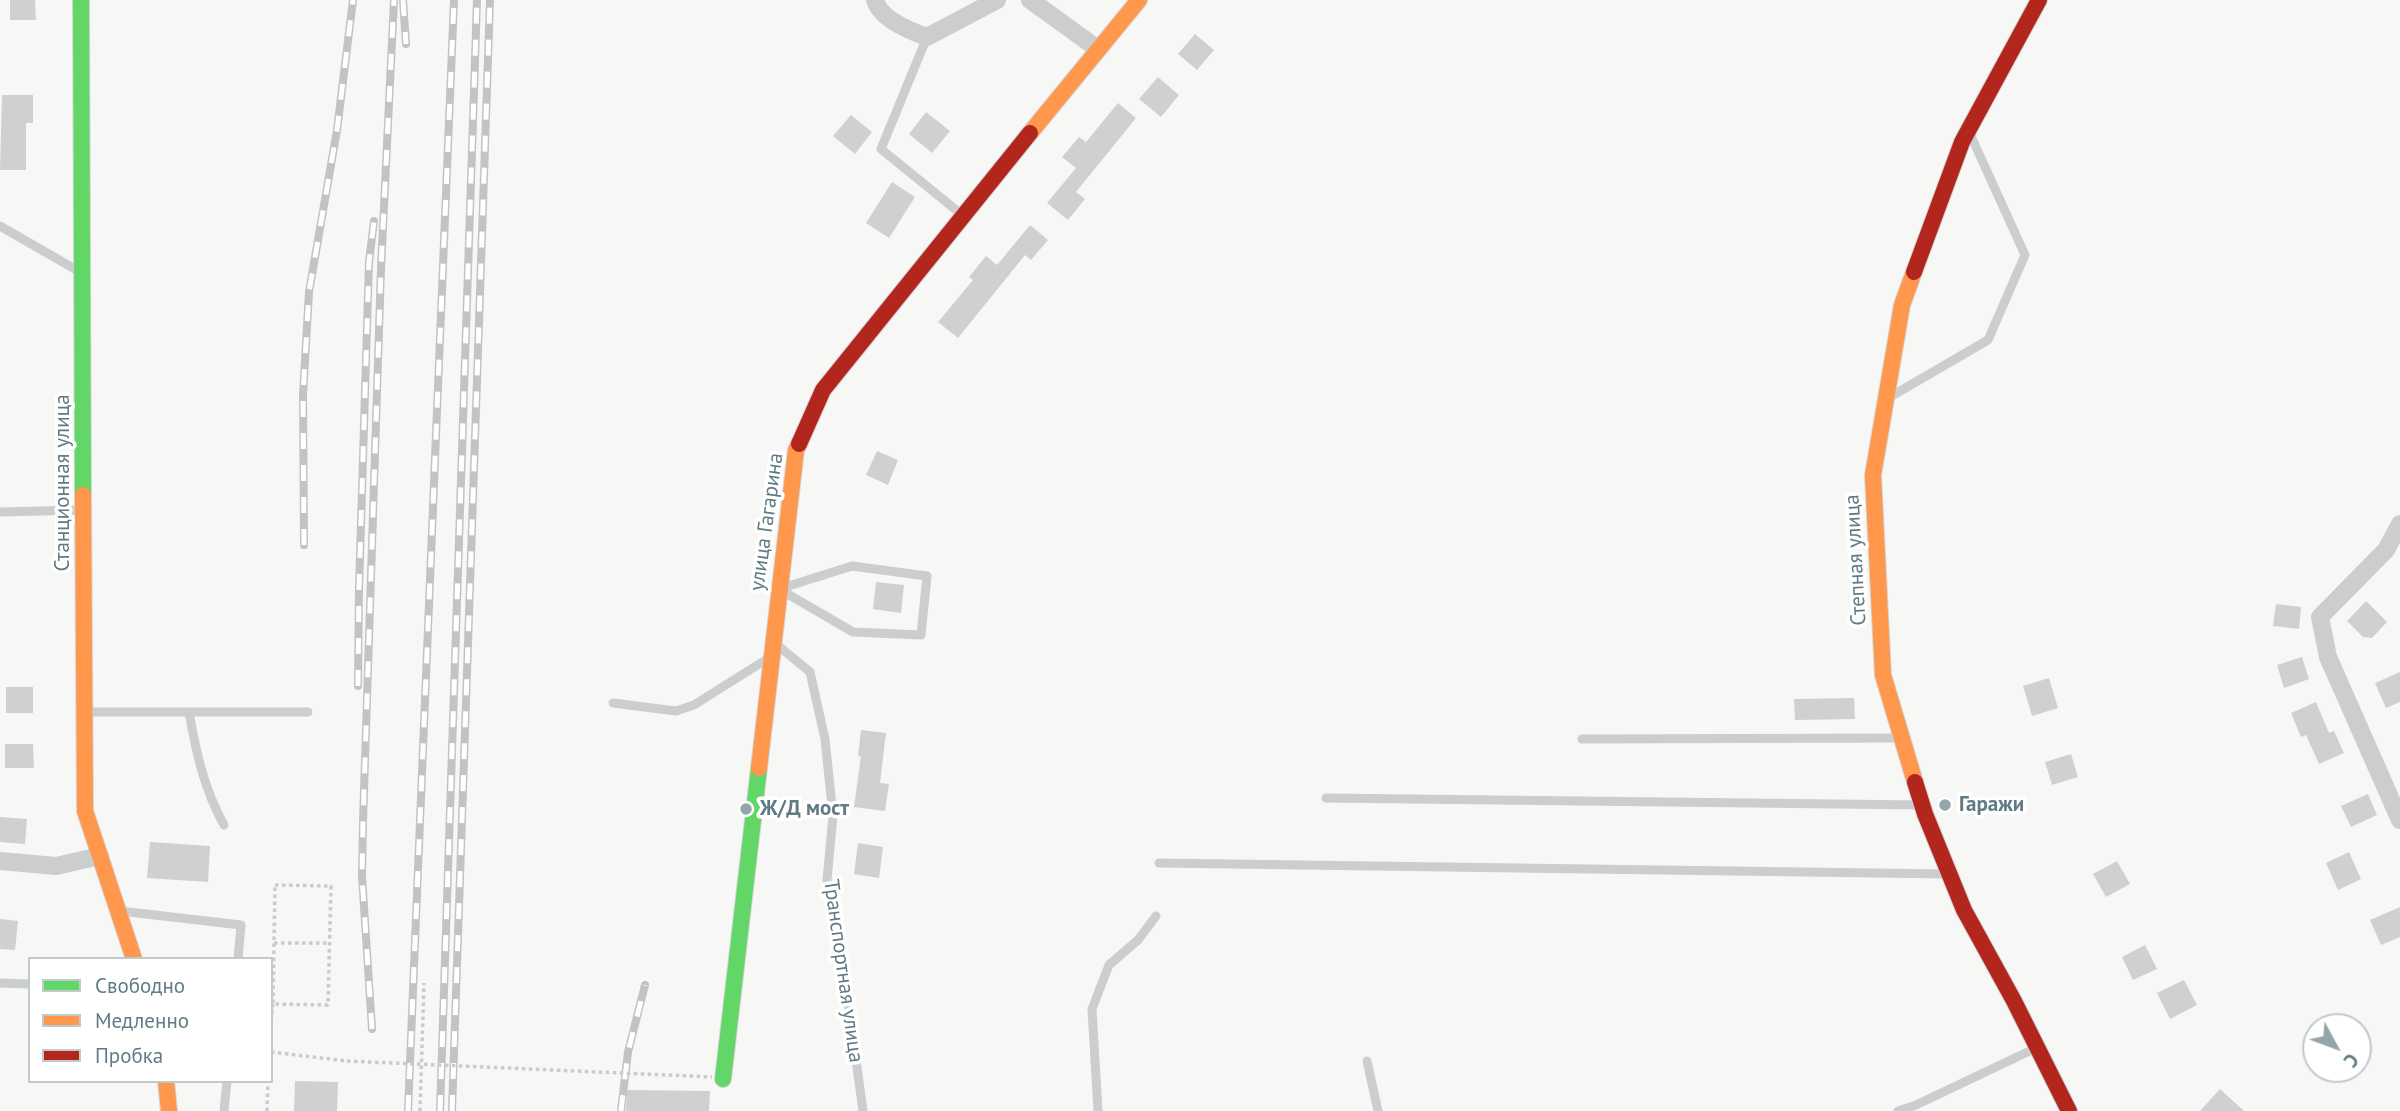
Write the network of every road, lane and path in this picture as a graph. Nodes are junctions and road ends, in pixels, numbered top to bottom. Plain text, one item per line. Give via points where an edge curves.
1 (81, 0) edge
2 (875, 0) edge
3 (997, 0) edge
4 (1030, 0) edge
5 (1139, 0) edge
6 (2039, 0) edge
7 (927, 37) junction
8 (1098, 49) junction
9 (1968, 130) junction
10 (962, 215) junction
11 (0, 226) edge
12 (82, 273) junction
13 (1886, 399) junction
14 (84, 510) junction
15 (0, 512) edge
16 (2400, 524) edge
17 (779, 589) junction
18 (772, 649) junction
19 (613, 703) dead end
20 (85, 712) junction
21 (189, 712) junction
22 (308, 712) dead end
23 (1582, 738) dead end
24 (1902, 738) junction
25 (1326, 798) dead end
26 (1922, 806) junction
27 (2400, 820) edge
28 (224, 825) dead end
29 (100, 856) junction
30 (0, 862) edge
31 (1159, 863) dead end
32 (1949, 874) junction
33 (118, 911) junction
34 (1156, 916) dead end
35 (274, 943) junction
36 (330, 943) junction
37 (133, 957) edge
38 (238, 957) edge
39 (273, 974) edge
40 (0, 983) edge
41 (424, 983) dead end
42 (28, 984) edge
43 (273, 1004) edge
44 (2038, 1047) junction
45 (273, 1052) edge
46 (1367, 1061) dead end
47 (422, 1063) junction
48 (717, 1078) joint
49 (166, 1083) edge
50 (227, 1083) edge
51 (268, 1083) edge
52 (169, 1111) edge
53 (224, 1111) edge
54 (267, 1111) edge
55 (420, 1111) edge
56 (863, 1111) edge
57 (1098, 1111) edge
58 (1378, 1111) edge
59 (1898, 1111) edge
60 (2069, 1111) edge

1 - 12 main road, Станционная улица
2 - 7 street via 901,27
3 - 7 street
4 - 8 street
5 - 8 main road, улица Гагарина
6 - 9 main road, Степная улица
7 - 10 lane via 881,149
8 - 10 main road, улица Гагарина
9 - 13 main road, Степная улица via 1902,305
9 - 13 lane via 2025,255 1988,340
10 - 17 main road, улица Гагарина via 823,390 796,450
11 - 12 lane
12 - 14 main road, Станционная улица
13 - 24 main road, Степная улица via 1872,475 1884,675
14 - 15 lane
14 - 20 main road, Станционная улица
16 - 27 street via 2386,550 2320,617 2328,657
17 - 17 lane via 853,632 921,635 926,576 852,566
17 - 18 main road, улица Гагарина
18 - 19 lane via 694,705 676,711
18 - 48 main road, улица Гагарина
18 - 56 lane, Транспортная улица via 810,672 825,738 833,816 827,880
20 - 21 lane
20 - 29 main road, Станционная улица via 85,811
21 - 22 lane
21 - 28 lane via 197,760
23 - 24 lane
24 - 26 main road, Степная улица
25 - 26 lane
26 - 32 main road, Степная улица
29 - 30 street via 56,866
29 - 33 main road, Станционная улица
31 - 32 lane
32 - 44 main road, Степная улица
33 - 37 main road, Станционная улица
33 - 38 lane via 241,925
34 - 57 lane via 1138,940 1109,965 1092,1009
35 - 36 path
35 - 36 path via 275,885 331,886
35 - 39 path
36 - 43 path via 328,1005
40 - 42 lane
41 - 47 path
44 - 59 lane
44 - 60 main road, Степная улица
45 - 47 path, bridge via 347,1062
46 - 58 lane
47 - 48 path, bridge
47 - 55 path
49 - 52 main road
50 - 53 lane
51 - 54 path

